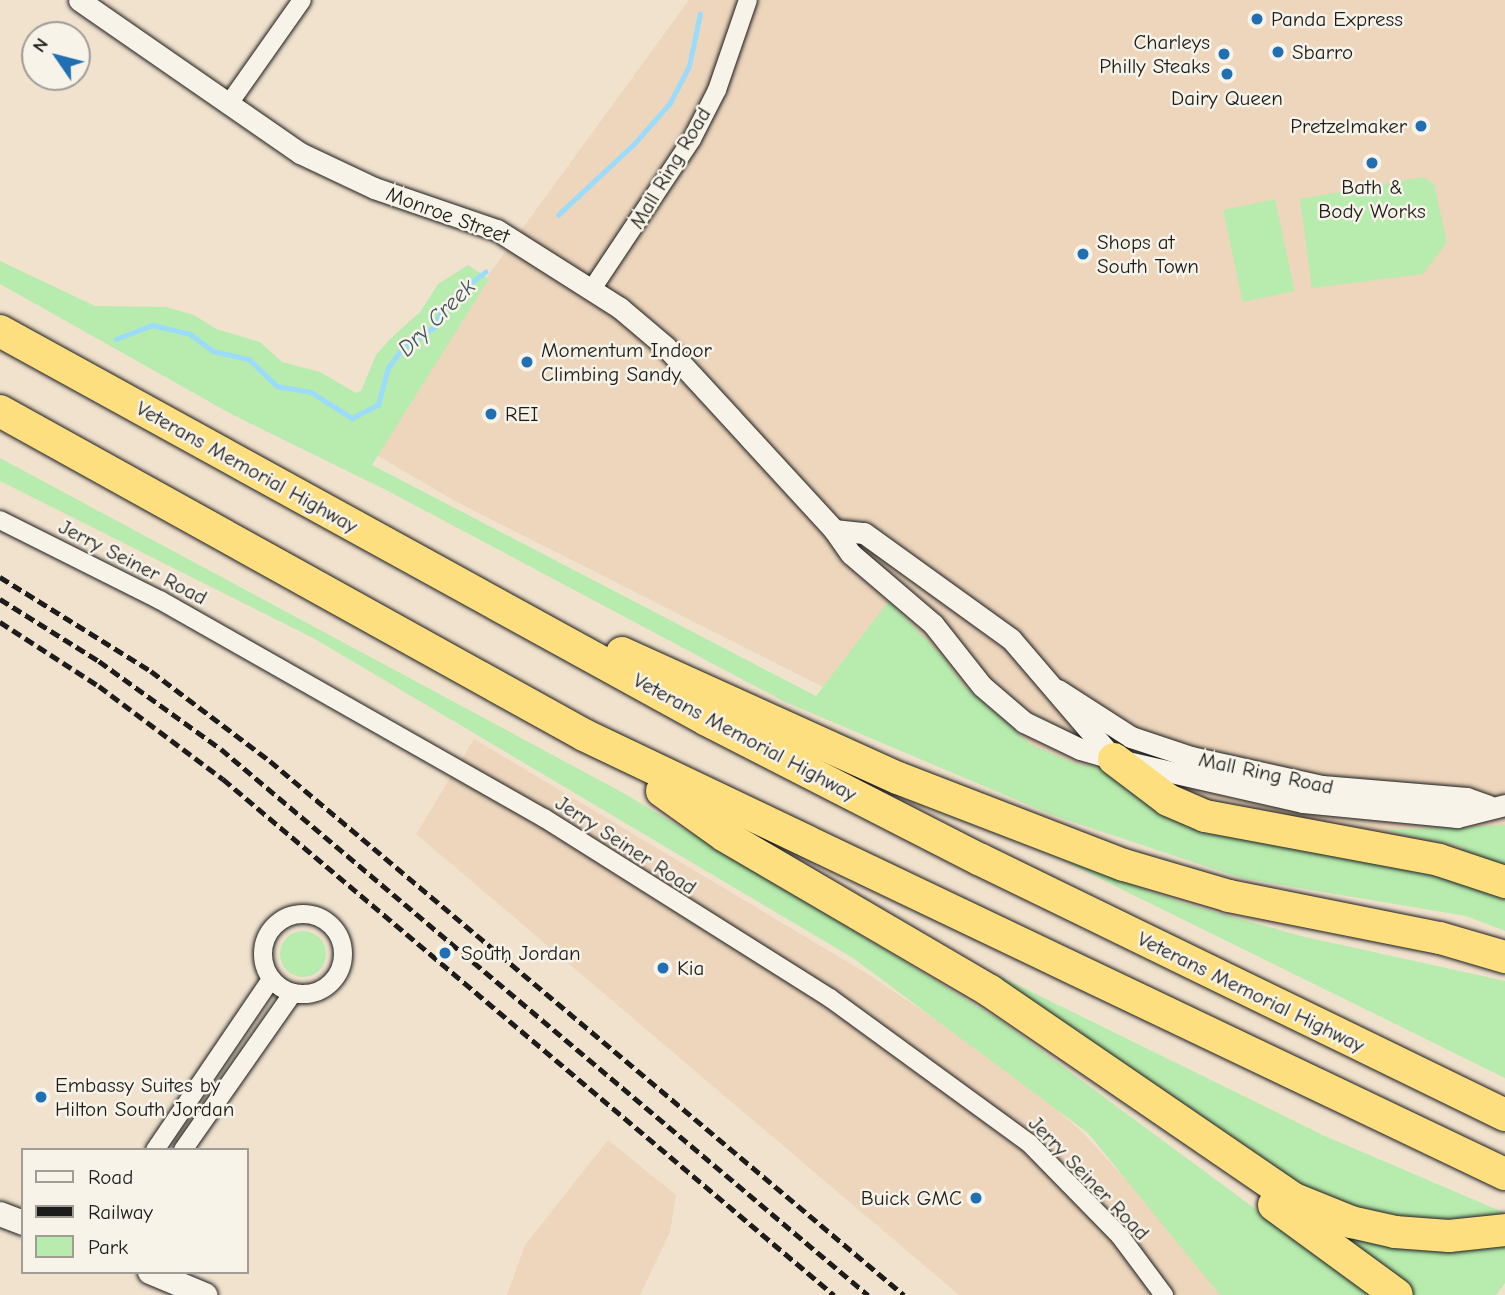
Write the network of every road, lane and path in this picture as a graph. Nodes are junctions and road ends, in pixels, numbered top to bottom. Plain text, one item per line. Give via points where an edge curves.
1 (79, 0) edge
2 (302, 0) edge
3 (748, 0) edge
4 (228, 105) junction
5 (592, 289) junction
6 (0, 331) edge
7 (0, 411) edge
8 (780, 475) joint
9 (0, 520) edge
10 (834, 530) junction
11 (463, 586) junction
12 (1058, 690) junction
13 (584, 735) junction
14 (1114, 759) junction
15 (1497, 805) edge
16 (1505, 882) edge
17 (1440, 938) junction
18 (1505, 942) edge
19 (1505, 957) edge
20 (271, 979) junction
21 (293, 993) junction
22 (1140, 1096) junction
23 (1505, 1115) edge
24 (156, 1148) edge
25 (184, 1148) edge
26 (1505, 1174) edge
27 (0, 1214) edge
28 (21, 1222) edge
29 (1505, 1230) edge
30 (155, 1274) edge
31 (205, 1295) edge
32 (1164, 1295) edge
33 (1397, 1295) edge

1 - 4 street, Monroe Street
2 - 4 street
3 - 5 street, Mall Ring Road via 717,90 692,139
4 - 5 street, Monroe Street via 300,153 374,188 497,230
5 - 8 street, Monroe Street via 666,347
6 - 11 highway, Veterans Memorial Highway
7 - 13 highway
8 - 10 street, Mall Ring Road
9 - 32 street, Jerry Seiner Road via 160,600 544,818 830,998 1029,1143 1120,1236
10 - 12 street, Mall Ring Road via 864,533 984,618
10 - 14 street, Mall Ring Road via 851,554 933,624 1001,704 1050,737
11 - 17 highway via 718,693 886,773 1125,866 1229,896
11 - 23 highway, Veterans Memorial Highway via 708,720 968,854
12 - 14 street, Mall Ring Road
12 - 15 street, Mall Ring Road via 1131,737 1191,757 1322,786 1467,798
13 - 22 highway via 725,836 990,991
13 - 26 highway
14 - 15 street, Mall Ring Road via 1362,811 1457,817
14 - 16 highway via 1168,800 1205,816 1439,860
17 - 18 highway
17 - 19 highway
20 - 21 street
20 - 21 street via 263,948 276,924 303,913 326,920 342,943 339,972 317,991
20 - 24 street
21 - 25 street
22 - 29 highway via 1271,1186 1329,1214 1417,1234
22 - 33 highway via 1254,1190
27 - 28 main road
30 - 31 main road

